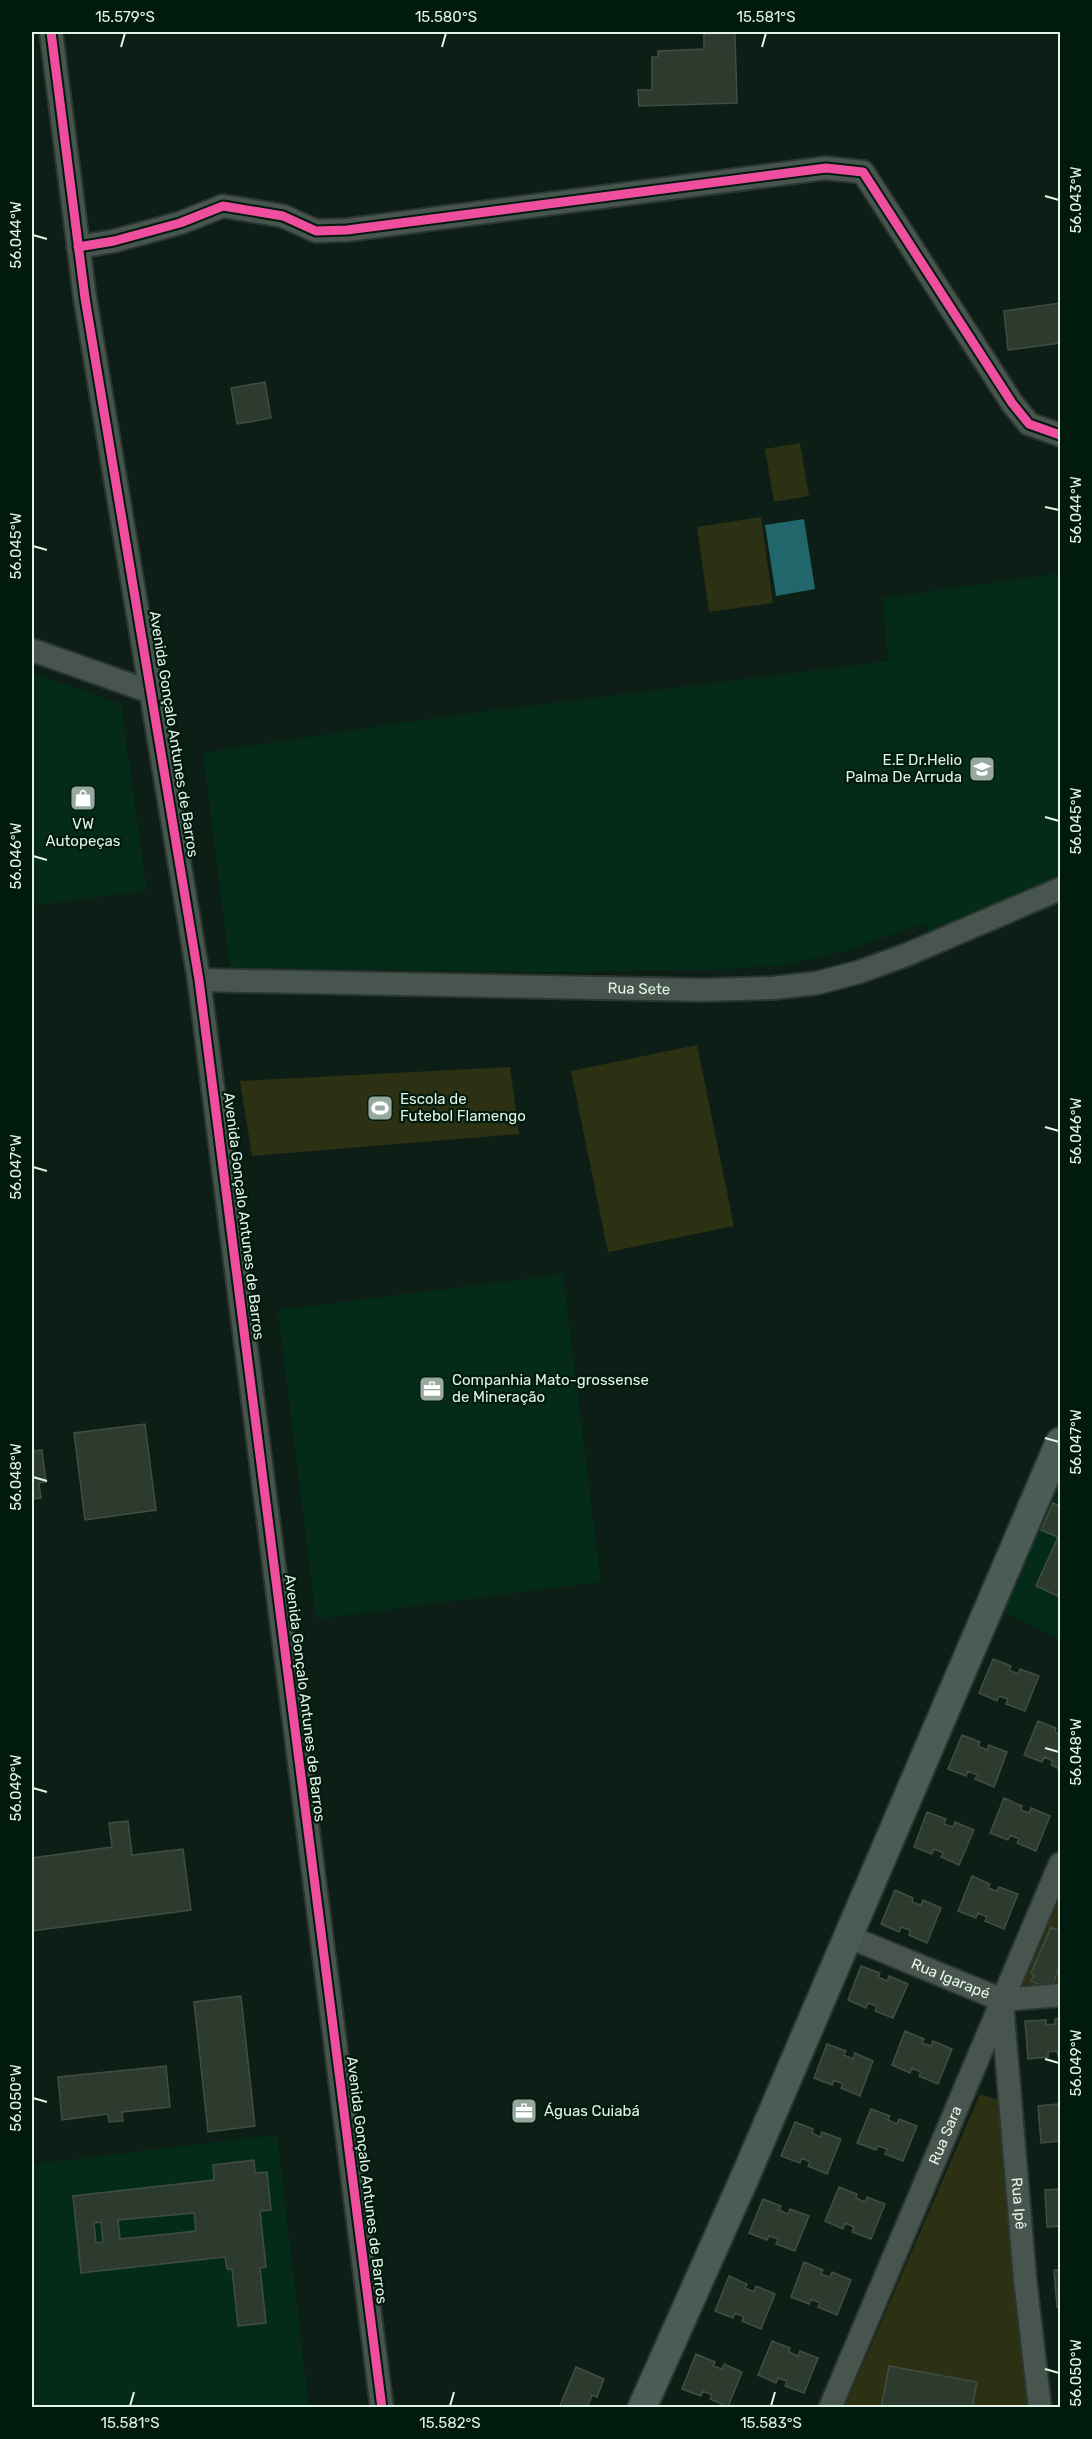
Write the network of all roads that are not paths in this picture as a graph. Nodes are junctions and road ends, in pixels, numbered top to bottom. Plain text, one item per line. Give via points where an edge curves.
1 (51, 32) edge
2 (78, 247) junction
3 (1060, 435) edge
4 (32, 650) edge
5 (151, 692) junction
6 (1060, 889) edge
7 (199, 980) junction
8 (1060, 1442) edge
9 (1060, 1864) edge
10 (847, 1936) junction
11 (1060, 1995) edge
12 (1002, 2000) junction
13 (382, 2408) edge
14 (642, 2408) edge
15 (830, 2408) edge
16 (1040, 2408) edge

1 - 2 street, Avenida Gonçalo Antunes de Barros
2 - 3 street via 180,223 224,206 283,216 316,231 347,230 826,168 863,172 1012,404 1029,424
2 - 5 street, Avenida Gonçalo Antunes de Barros
4 - 5 street
5 - 7 street, Avenida Gonçalo Antunes de Barros
6 - 7 street, Rua Sete via 859,972 817,983 773,988
7 - 13 street, Avenida Gonçalo Antunes de Barros
8 - 10 main road
9 - 12 street, Rua Sara
10 - 12 street, Rua Igarapé
10 - 14 main road
11 - 12 street, Rua Igarapé
12 - 15 street, Rua Sara
12 - 16 street, Rua Ipê

